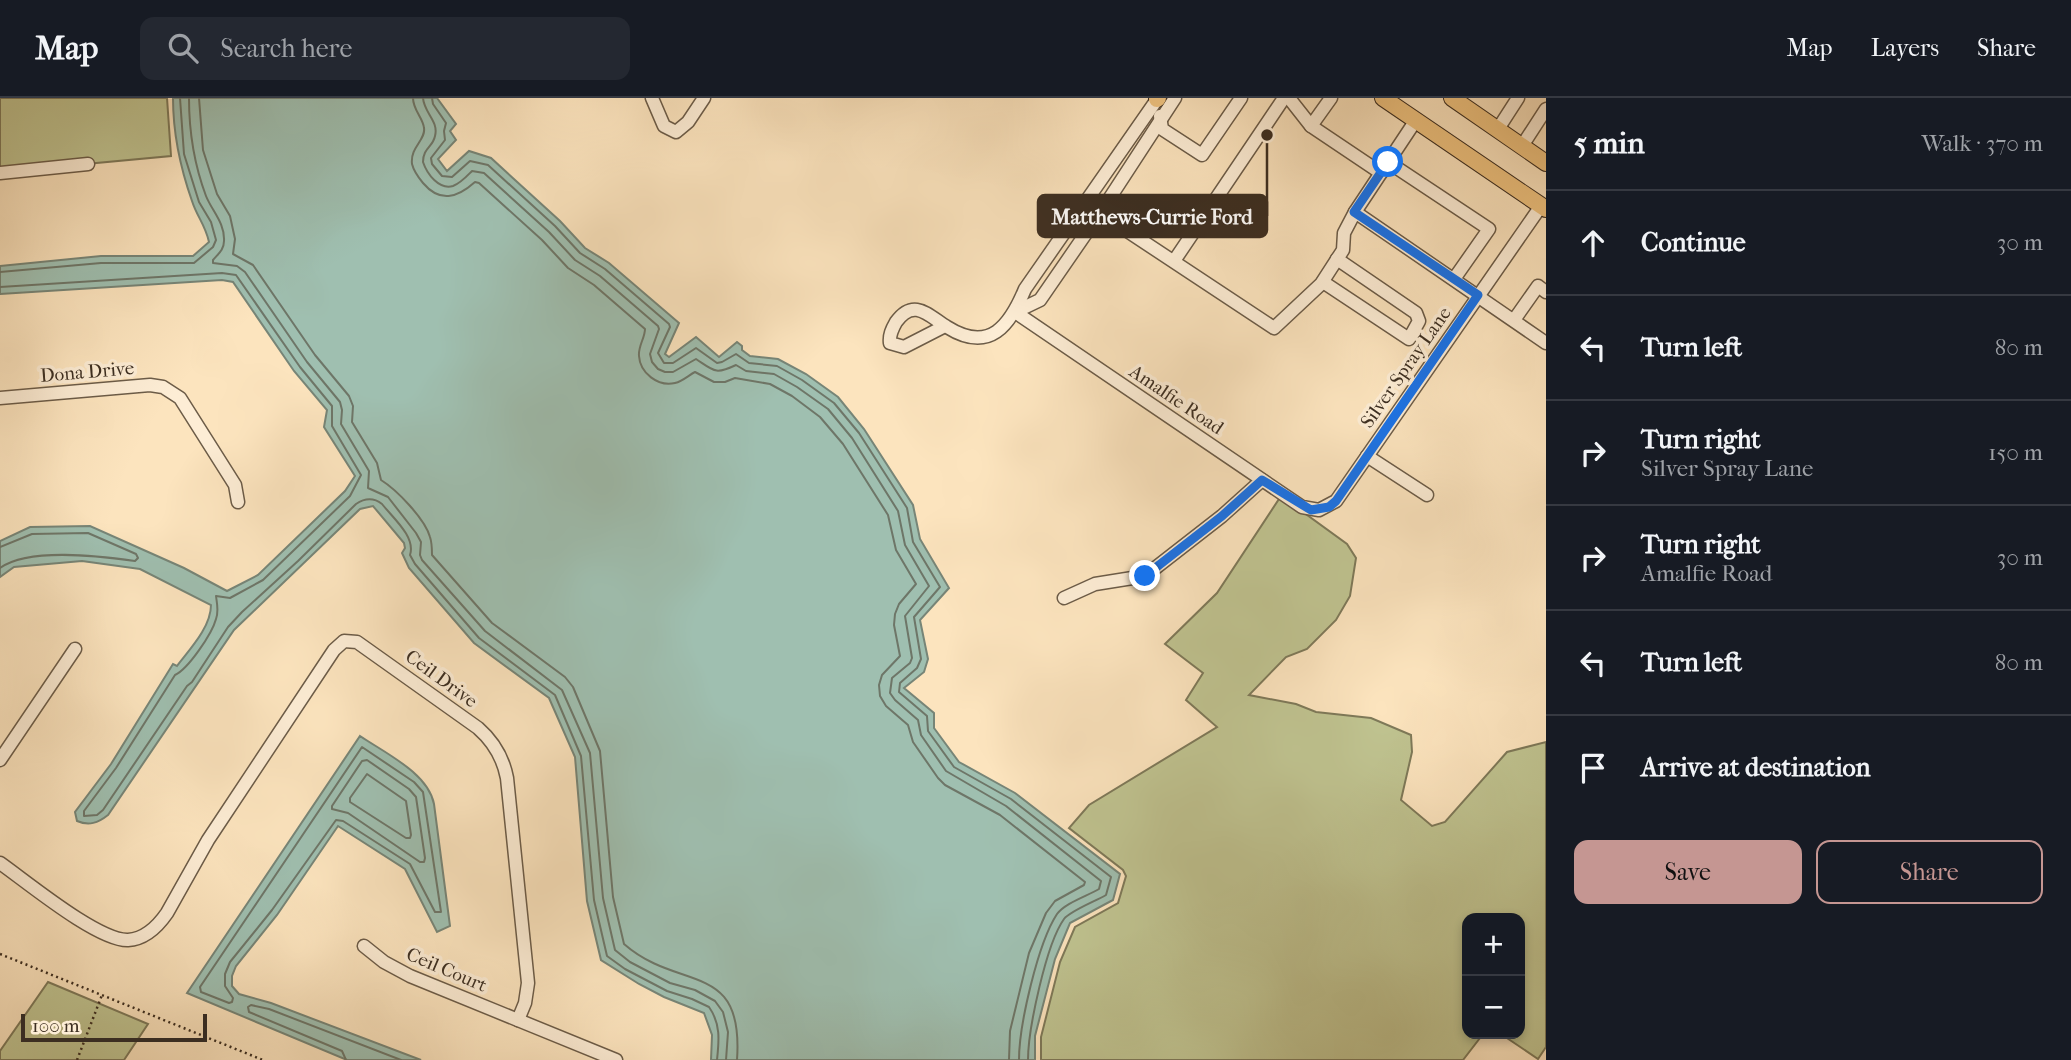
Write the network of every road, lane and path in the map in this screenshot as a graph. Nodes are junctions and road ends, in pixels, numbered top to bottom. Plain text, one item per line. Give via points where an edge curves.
1 (652, 98) edge
2 (704, 98) edge
3 (1158, 98) edge
4 (1175, 98) edge
5 (1241, 98) edge
6 (1287, 98) edge
7 (1331, 98) edge
8 (1383, 98) edge
9 (1452, 98) edge
10 (1518, 98) edge
11 (1546, 109) edge
12 (1160, 118) junction
13 (1416, 120) junction
14 (1311, 126) junction
15 (1498, 129) junction
16 (1522, 146) junction
17 (1546, 163) edge
18 (89, 164) dead end
19 (1384, 167) junction
20 (0, 173) edge
21 (1086, 203) junction
22 (1544, 205) edge
23 (1100, 212) junction
24 (1354, 212) junction
25 (1337, 259) junction
26 (1174, 261) junction
27 (1454, 279) junction
28 (1323, 282) junction
29 (1546, 292) edge
30 (1478, 295) junction
31 (1015, 312) junction
32 (1514, 320) junction
33 (945, 326) dead end
34 (1546, 343) edge
35 (0, 398) edge
36 (1367, 456) junction
37 (1262, 480) junction
38 (1427, 495) dead end
39 (238, 502) dead end
40 (1319, 510) joint
41 (1064, 598) dead end
42 (75, 649) dead end
43 (0, 760) edge
44 (0, 863) edge
45 (365, 946) dead end
46 (0, 954) edge
47 (102, 995) junction
48 (518, 1020) junction
49 (78, 1060) edge
50 (263, 1060) edge
51 (616, 1060) edge

1 - 2 street via 664,126 676,132
3 - 12 street
3 - 21 street
4 - 12 street
5 - 12 street via 1202,155 1162,129
6 - 14 street
6 - 26 street
7 - 14 street
8 - 13 main road
9 - 15 main road
10 - 15 street
11 - 16 street
12 - 23 street
13 - 19 street
13 - 22 main road
14 - 19 street
15 - 16 main road
16 - 17 main road
18 - 20 street
19 - 24 street
19 - 27 street via 1489,229
21 - 23 street
21 - 31 street via 1024,289
22 - 30 street, Silver Spray Lane
23 - 26 street
23 - 31 street via 1040,300
24 - 25 street
24 - 27 street
25 - 28 street
25 - 28 street via 1416,313 1419,321 1409,340
26 - 28 street via 1274,328
27 - 30 street
29 - 32 street via 1538,286
30 - 32 street
30 - 36 street, Silver Spray Lane
31 - 33 street via 999,330 985,336
31 - 37 street, Amalfie Road
32 - 34 street
35 - 39 street, Dona Drive via 163,387 180,398 235,485
36 - 38 street
36 - 40 street, Silver Spray Lane via 1336,501
37 - 40 street, Amalfie Road via 1303,507
37 - 41 street via 1145,576 1095,584
42 - 43 street
44 - 48 street, Ceil Drive via 104,935 138,938 161,922 203,848 334,650 344,641 357,642 478,728 502,758 528,983
45 - 48 street, Ceil Court via 410,976
46 - 47 path
47 - 49 path
47 - 50 path
48 - 51 street

